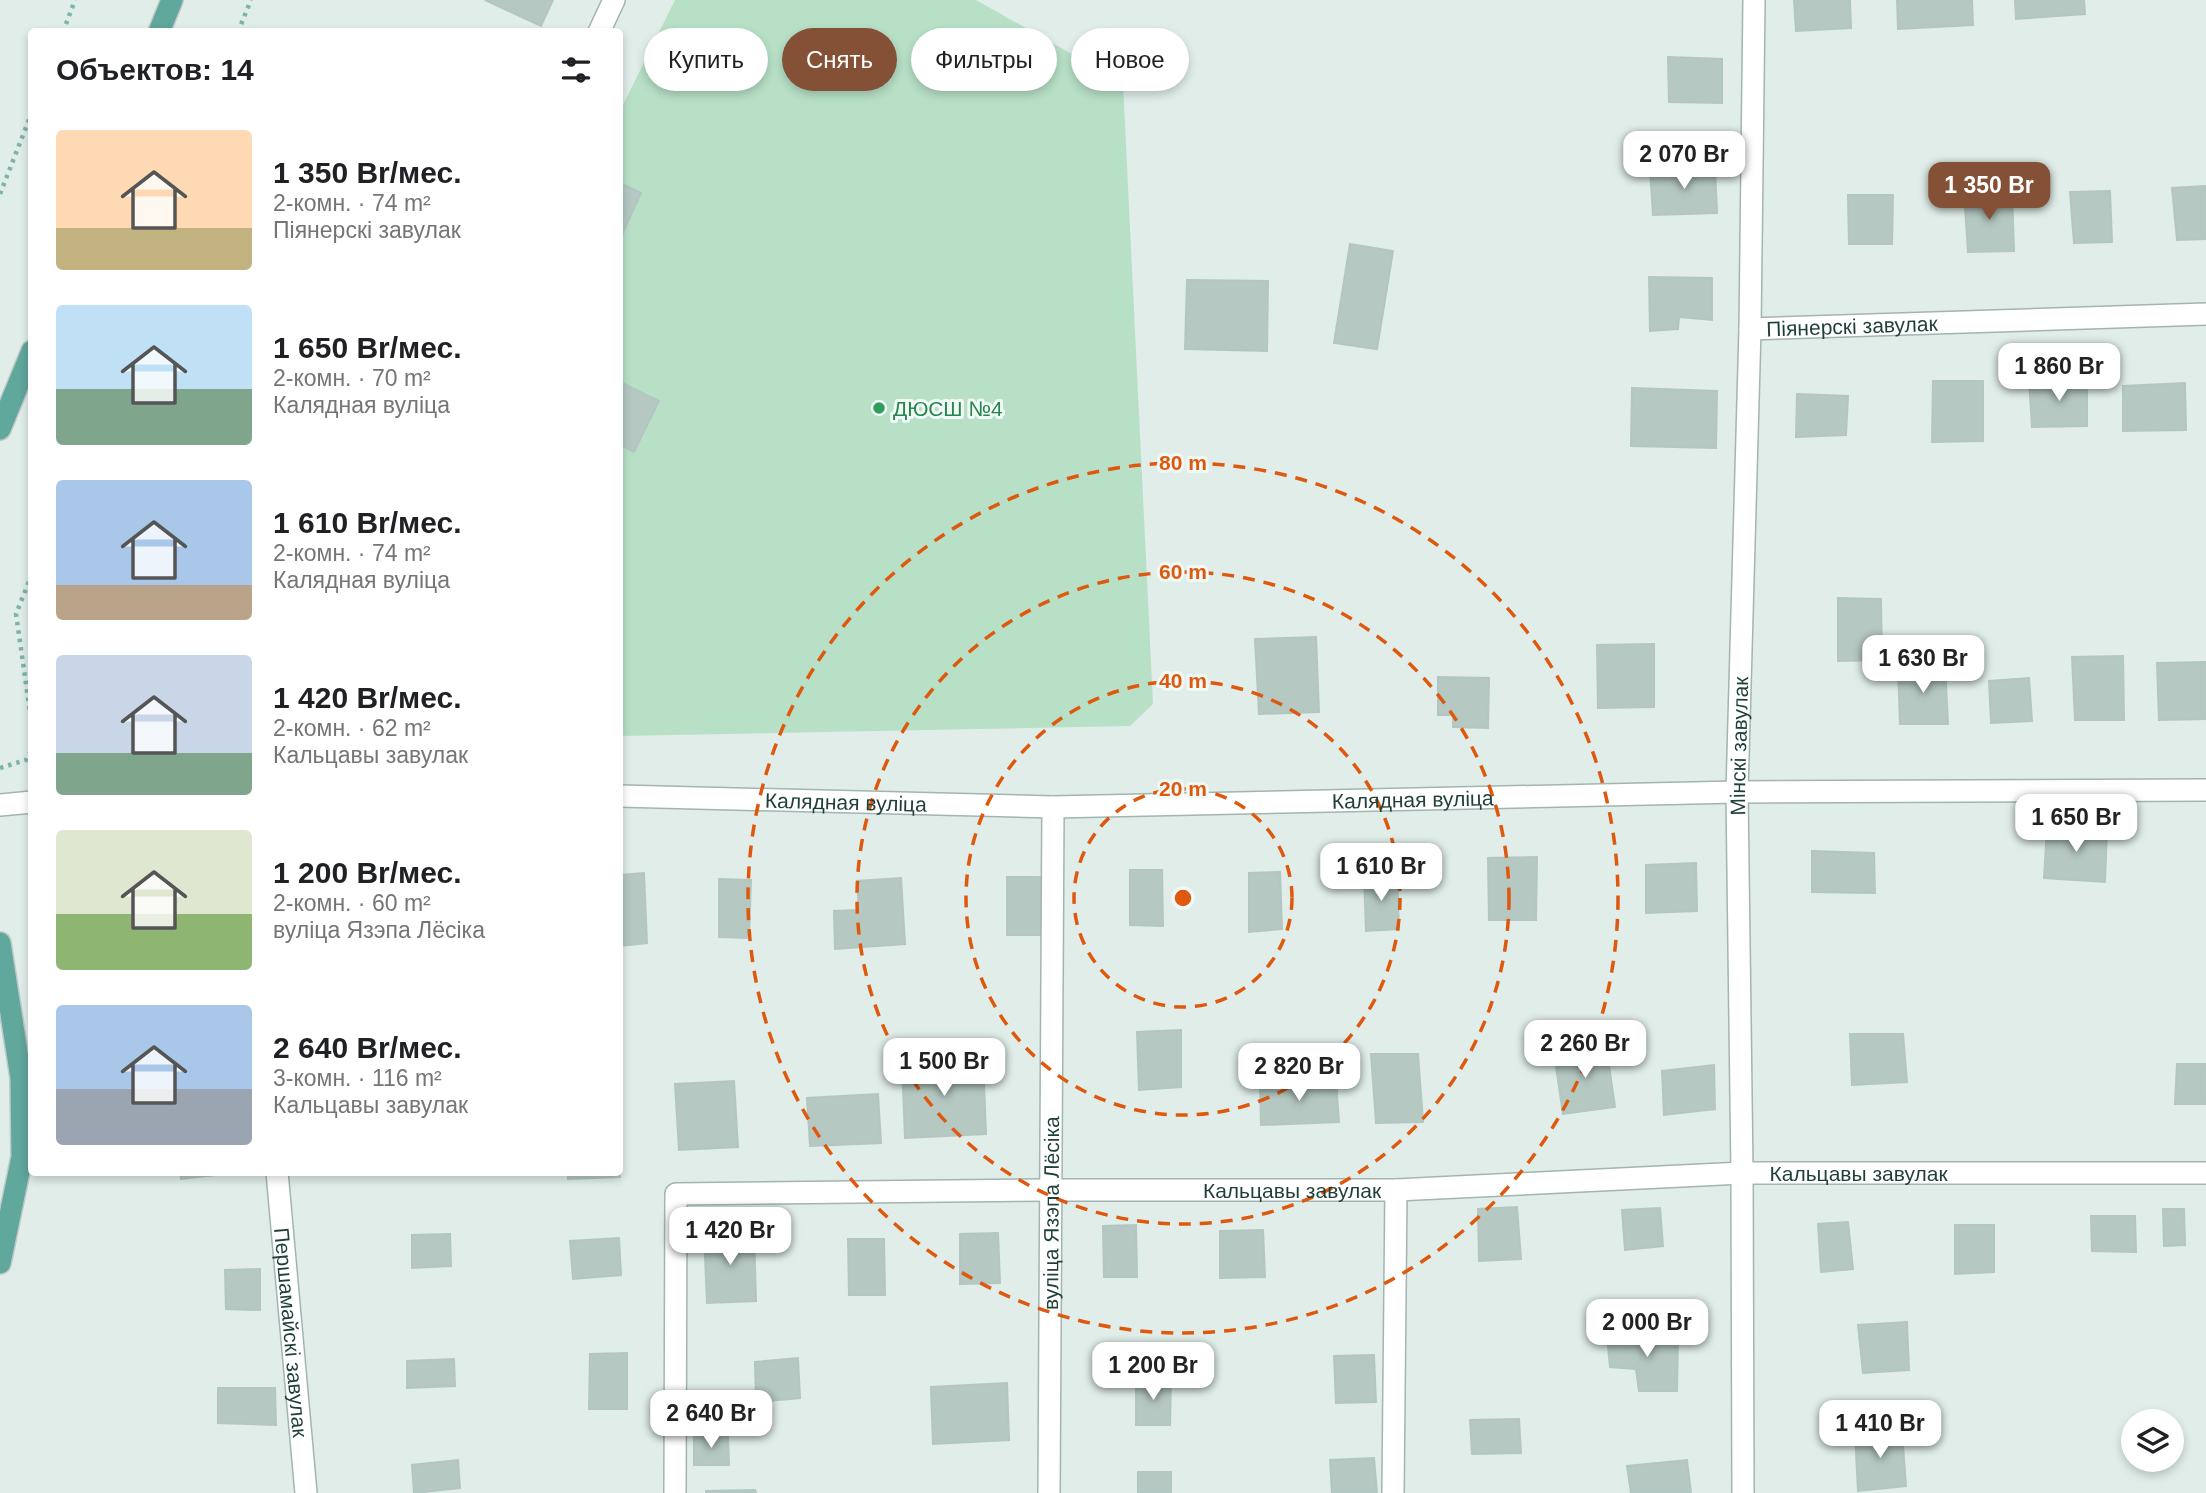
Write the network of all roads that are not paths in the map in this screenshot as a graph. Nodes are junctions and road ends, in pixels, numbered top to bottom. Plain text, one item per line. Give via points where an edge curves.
1 (172, 0) edge
2 (614, 0) edge
3 (1754, 0) edge
4 (161, 28) edge
5 (601, 28) edge
6 (2206, 314) edge
7 (1750, 329) junction
8 (28, 361) edge
9 (0, 429) edge
10 (2206, 790) edge
11 (1737, 792) junction
12 (623, 796) edge
13 (28, 802) edge
14 (0, 804) edge
15 (1053, 807) junction
16 (0, 943) edge
17 (1742, 1173) junction
18 (2206, 1173) edge
19 (278, 1176) edge
20 (1049, 1190) junction
21 (1396, 1190) junction
22 (0, 1263) edge
23 (306, 1493) edge
24 (675, 1493) edge
25 (1049, 1493) edge
26 (1394, 1493) edge
27 (1743, 1493) edge

1 - 4 main road
2 - 5 street
3 - 7 street, Мінскі завулак
6 - 7 street, Піянерскі завулак
7 - 11 street, Мінскі завулак
8 - 9 main road
10 - 11 street, Калядная вуліца
11 - 15 street, Калядная вуліца
11 - 17 street, Мінскі завулак
12 - 15 street, Калядная вуліца
13 - 14 street
15 - 20 street, вуліца Язэпа Лёсіка
16 - 22 main road via 21,1078 22,1157
17 - 18 street, Кальцавы завулак
17 - 21 street, Кальцавы завулак
17 - 27 street, Мінскі завулак
19 - 23 street, Першамайскі завулак
20 - 21 street, Кальцавы завулак
20 - 24 street, Кальцавы завулак via 676,1194
20 - 25 street, вуліца Язэпа Лёсіка
21 - 26 street

